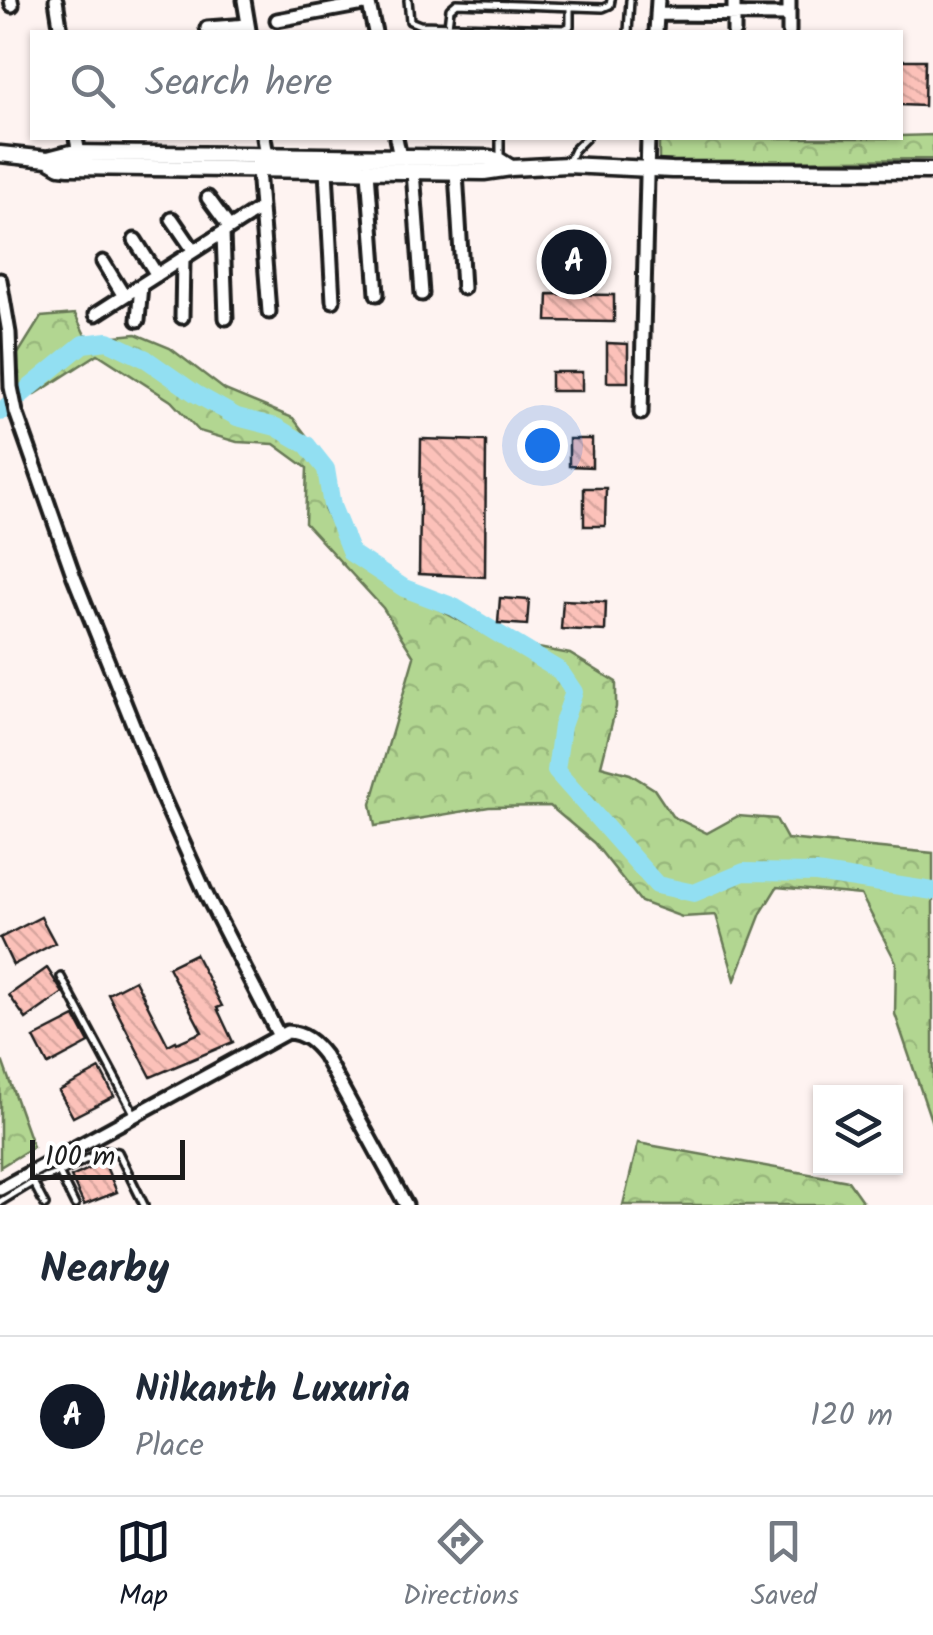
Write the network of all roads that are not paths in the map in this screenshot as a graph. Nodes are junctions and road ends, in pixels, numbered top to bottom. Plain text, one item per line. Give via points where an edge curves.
1 (56, 0) edge
2 (244, 0) edge
3 (408, 0) edge
4 (611, 0) edge
5 (630, 0) edge
6 (658, 0) edge
7 (734, 0) edge
8 (790, 0) edge
9 (368, 2) edge
10 (570, 7) junction
11 (657, 14) junction
12 (734, 14) junction
13 (789, 15) junction
14 (278, 20) dead end
15 (448, 26) junction
16 (207, 28) dead end
17 (248, 29) edge
18 (60, 30) edge
19 (375, 30) edge
20 (498, 30) edge
21 (628, 30) edge
22 (656, 30) edge
23 (734, 30) edge
24 (789, 30) edge
25 (264, 140) edge
26 (396, 140) edge
27 (500, 140) edge
28 (584, 140) edge
29 (648, 140) edge
30 (78, 145) edge
31 (0, 154) edge
32 (400, 157) junction
33 (48, 159) junction
34 (262, 162) junction
35 (506, 164) junction
36 (567, 166) junction
37 (646, 169) junction
38 (326, 170) junction
39 (368, 171) junction
40 (413, 171) junction
41 (933, 171) edge
42 (456, 172) junction
43 (208, 198) dead end
44 (261, 208) junction
45 (172, 220) dead end
46 (227, 230) junction
47 (135, 240) dead end
48 (189, 255) junction
49 (103, 262) dead end
50 (157, 275) junction
51 (0, 280) edge
52 (141, 285) junction
53 (464, 288) dead end
54 (377, 294) dead end
55 (422, 294) dead end
56 (124, 296) junction
57 (333, 302) dead end
58 (269, 312) dead end
59 (96, 314) dead end
60 (182, 318) dead end
61 (226, 318) dead end
62 (138, 320) dead end
63 (641, 413) dead end
64 (61, 977) dead end
65 (279, 1036) junction
66 (135, 1115) junction
67 (47, 1170) junction
68 (59, 1173) junction
69 (33, 1182) junction
70 (0, 1188) edge
71 (0, 1202) edge
72 (45, 1205) edge
73 (75, 1205) edge
74 (144, 1205) edge
75 (406, 1205) edge

1 - 18 street
2 - 17 street
3 - 15 lane via 415,24
4 - 10 lane via 603,8
5 - 21 lane
6 - 11 street
7 - 12 street
8 - 13 street
9 - 14 street
9 - 19 street
10 - 15 lane via 454,4
10 - 20 lane via 564,29
11 - 12 street
11 - 22 street
12 - 13 street
12 - 23 street
13 - 24 street
15 - 20 lane
16 - 17 street
25 - 34 street
26 - 32 street
27 - 35 lane
28 - 36 lane
29 - 37 street
30 - 33 street
30 - 34 street
31 - 33 street
32 - 34 street
32 - 35 street
33 - 34 street via 69,167
34 - 38 street
34 - 44 street
35 - 36 street
35 - 42 street
36 - 37 street
37 - 41 street
37 - 63 street
38 - 39 street
38 - 57 street
39 - 40 street
39 - 54 street
40 - 42 street
40 - 55 street
42 - 53 street
43 - 46 street
44 - 46 street
44 - 58 street
45 - 48 street
46 - 48 street
46 - 61 street
47 - 50 street
48 - 50 street
48 - 60 street
49 - 56 street
50 - 52 street
51 - 65 street via 16,412 74,577 207,896
52 - 56 street
52 - 62 street
56 - 59 street
64 - 66 lane
65 - 66 street
65 - 75 street via 287,1032 314,1041
66 - 67 street
67 - 68 lane
67 - 69 lane
67 - 70 street
68 - 73 lane
68 - 74 lane via 105,1150 118,1152
69 - 71 lane
69 - 72 lane

